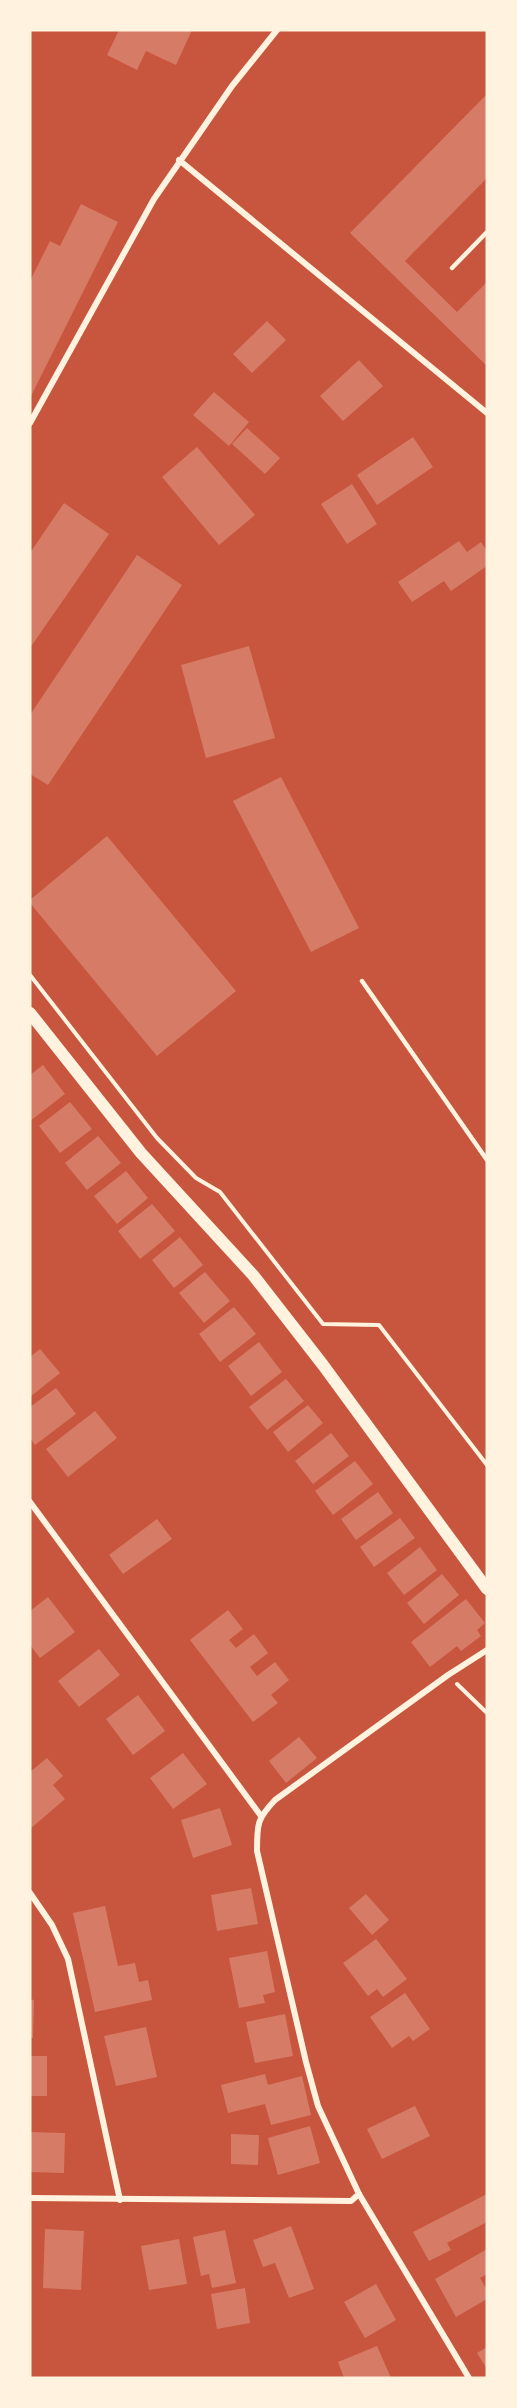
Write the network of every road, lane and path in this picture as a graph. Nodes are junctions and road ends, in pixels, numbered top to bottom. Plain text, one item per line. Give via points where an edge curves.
1 (277, 30) edge
2 (180, 160) junction
3 (487, 232) edge
4 (453, 268) dead end
5 (487, 413) edge
6 (30, 423) edge
7 (30, 975) edge
8 (362, 981) dead end
9 (30, 1013) edge
10 (487, 1160) edge
11 (487, 1465) edge
12 (30, 1502) edge
13 (487, 1589) edge
14 (487, 1650) edge
15 (448, 1675) junction
16 (487, 1713) edge
17 (261, 1816) junction
18 (30, 1893) edge
19 (359, 2194) junction
20 (30, 2198) edge
21 (120, 2200) junction
22 (469, 2378) edge

1 - 2 street
2 - 5 street
2 - 6 street via 130,238
3 - 4 lane
7 - 11 path via 157,1138 196,1178 220,1191 323,1324 379,1325
8 - 10 lane
9 - 13 main road via 141,1153 253,1275
12 - 17 street
14 - 15 street
15 - 16 path
15 - 17 street via 275,1800
17 - 19 street via 257,1851 306,2062 318,2106
18 - 21 street via 52,1924 68,1959
19 - 21 street via 351,2201
19 - 22 street
20 - 21 street

